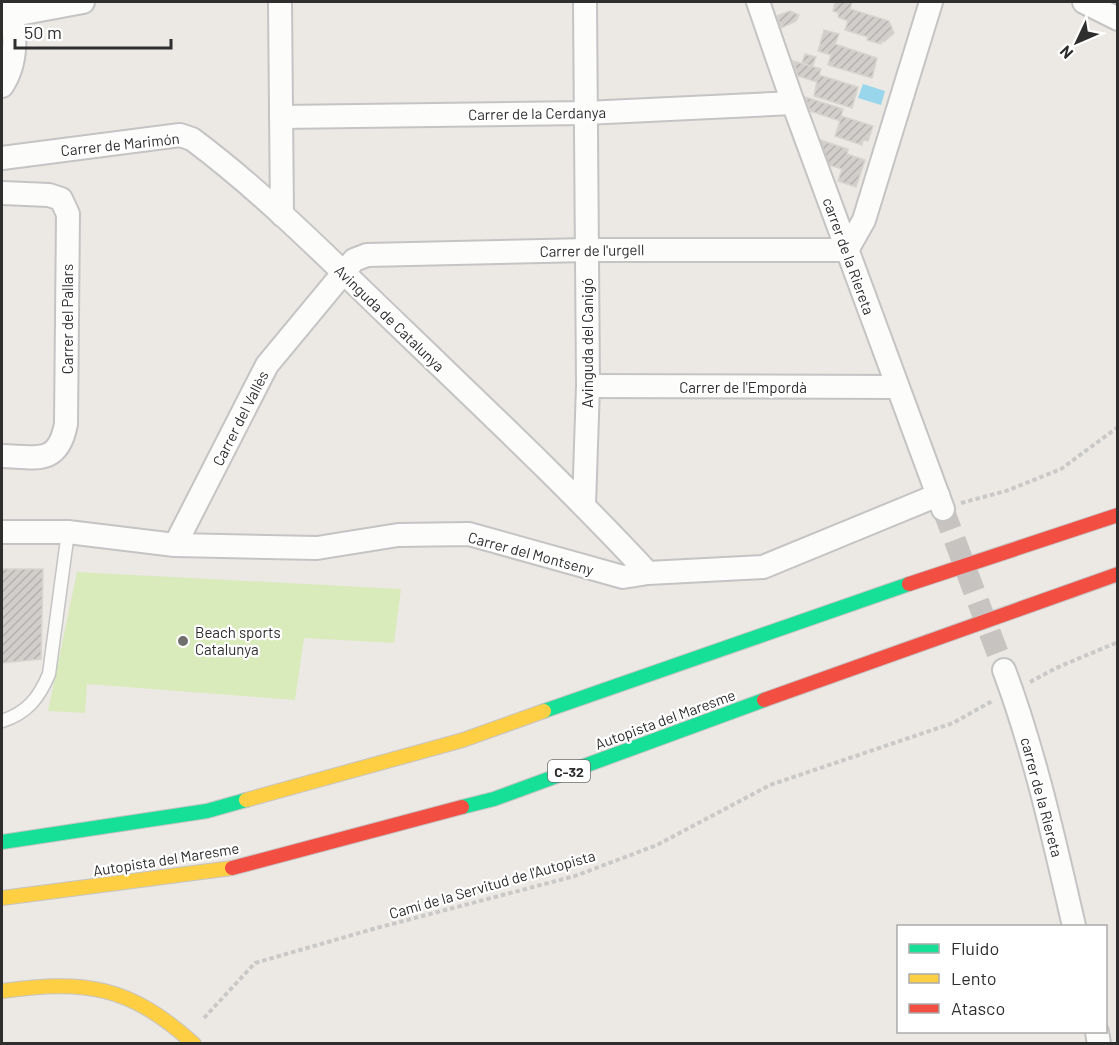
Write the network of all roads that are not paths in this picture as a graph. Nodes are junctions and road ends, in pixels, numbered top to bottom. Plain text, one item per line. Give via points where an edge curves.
1 (82, 2) edge
2 (280, 2) edge
3 (585, 2) edge
4 (758, 2) edge
5 (931, 2) edge
6 (1084, 2) edge
7 (11, 8) edge
8 (1118, 19) edge
9 (2, 86) edge
10 (793, 103) junction
11 (585, 113) junction
12 (280, 117) junction
13 (2, 158) edge
14 (2, 193) edge
15 (282, 215) junction
16 (588, 250) junction
17 (847, 250) junction
18 (344, 273) junction
19 (588, 386) junction
20 (897, 387) junction
21 (2, 456) edge
22 (941, 502) joint
23 (584, 505) junction
24 (1118, 515) edge
25 (2, 532) edge
26 (68, 532) junction
27 (174, 545) junction
28 (648, 573) junction
29 (1118, 574) edge
30 (1004, 670) tunnel mouth
31 (2, 722) edge
32 (2, 842) edge
33 (2, 898) edge
34 (1074, 925) edge
35 (2, 991) edge
36 (190, 1040) edge

1 - 7 street via 38,10
2 - 12 street
3 - 11 street, Avinguda del Canigó
4 - 10 street, carrer de la Riereta
5 - 17 street via 864,220
6 - 8 street
7 - 9 street via 15,54
10 - 11 street, Carrer de la Cerdanya
10 - 17 street, carrer de la Riereta
11 - 12 street, Carrer de la Cerdanya
11 - 16 street, Avinguda del Canigó
12 - 15 street
13 - 15 street, Carrer de Marimón via 180,135 203,147
14 - 21 street, Carrer del Pallars via 49,195 61,199 68,214 63,441 57,450 39,457
15 - 18 street, Avinguda de Catalunya
16 - 17 street, Carrer de l'urgell
16 - 18 street, Carrer de l'urgell via 367,255 354,260
16 - 19 street, Avinguda del Canigó
17 - 20 street, carrer de la Riereta
18 - 23 street, Avinguda de Catalunya
18 - 27 street, Carrer del Vallès via 267,365
19 - 20 street, Carrer de l'Empordà
19 - 23 street, Avinguda del Canigó
20 - 22 street, carrer de la Riereta
22 - 28 street, Carrer del Montseny via 763,567
23 - 28 street, Avinguda de Catalunya
24 - 32 main road via 852,603 463,740 207,810
25 - 26 street, Carrer del Montseny
26 - 27 street, Carrer del Montseny
26 - 31 lane via 49,674 40,695
27 - 28 street, Carrer del Montseny via 317,548 398,535 469,534 623,577
29 - 33 main road, Autopista del Maresme / C-32 via 495,799 223,870
30 - 34 street, carrer de la Riereta via 1037,775
35 - 36 main road via 65,986 102,989 133,999 159,1014

